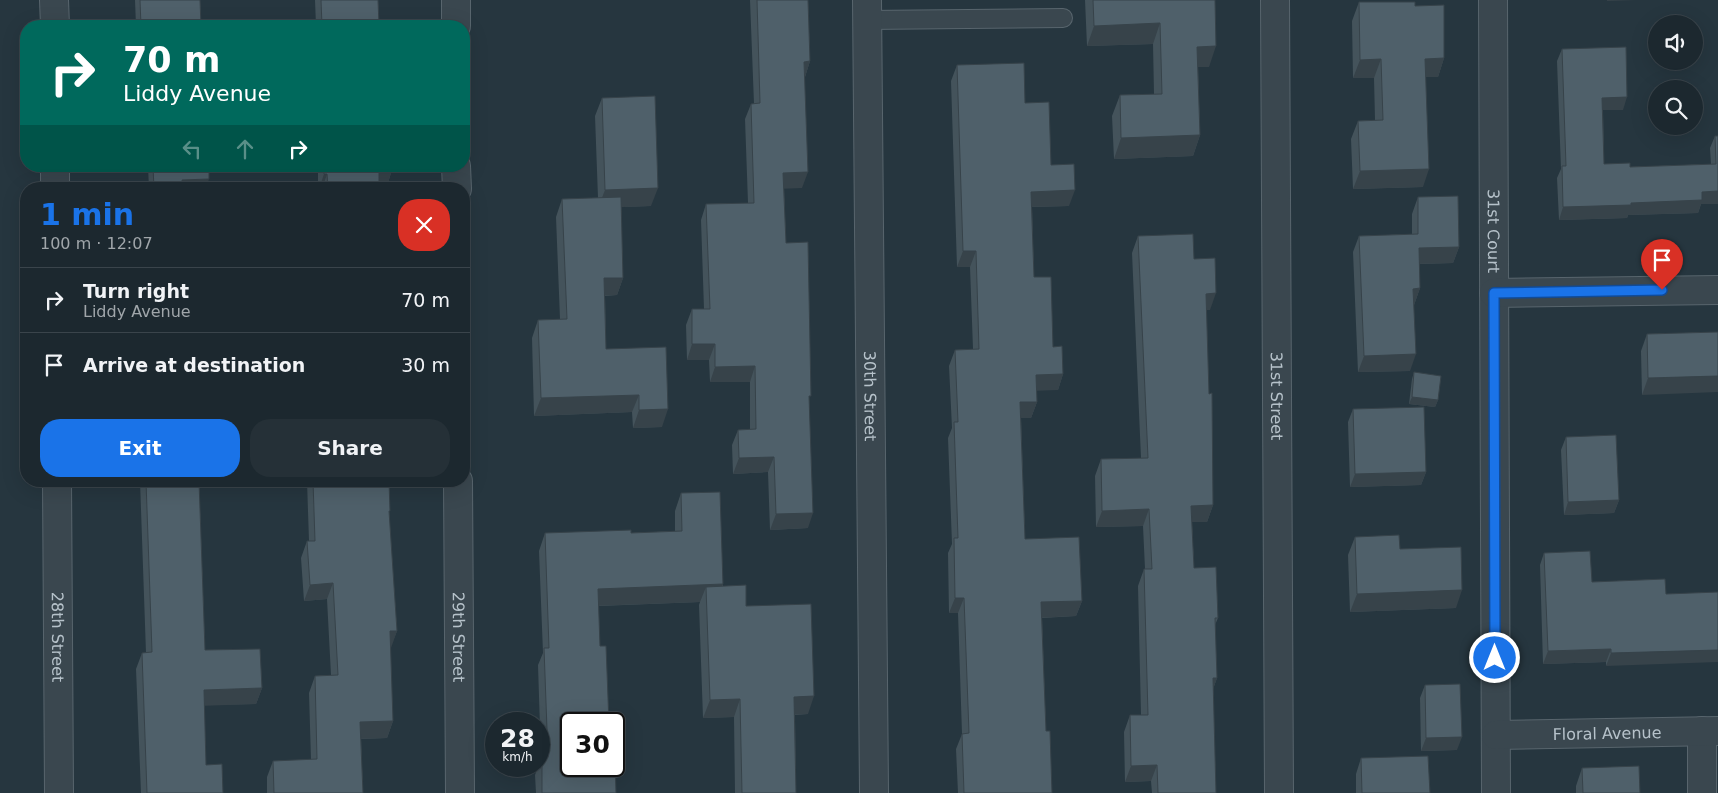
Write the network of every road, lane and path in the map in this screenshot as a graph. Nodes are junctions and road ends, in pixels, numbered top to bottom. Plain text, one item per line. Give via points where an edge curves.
1 (54, 0) edge
2 (456, 0) edge
3 (1275, 0) edge
4 (1493, 0) edge
5 (867, 10) edge
6 (1063, 18) dead end
7 (54, 20) edge
8 (456, 20) edge
9 (1718, 290) edge
10 (1494, 293) junction
11 (57, 487) edge
12 (458, 487) edge
13 (1710, 731) edge
14 (1496, 735) junction
15 (59, 793) edge
16 (460, 793) edge
17 (874, 793) edge
18 (1278, 793) edge
19 (1496, 793) edge
20 (1702, 793) edge

1 - 7 street
2 - 8 street
3 - 18 street, 31st Street
4 - 10 street, 31st Court
5 - 6 lane
5 - 17 street, 30th Street
9 - 10 street
10 - 14 street, 31st Court
11 - 15 street, 28th Street
12 - 16 street, 29th Street
13 - 14 street, Floral Avenue
13 - 20 street
14 - 19 street, 31st Court

